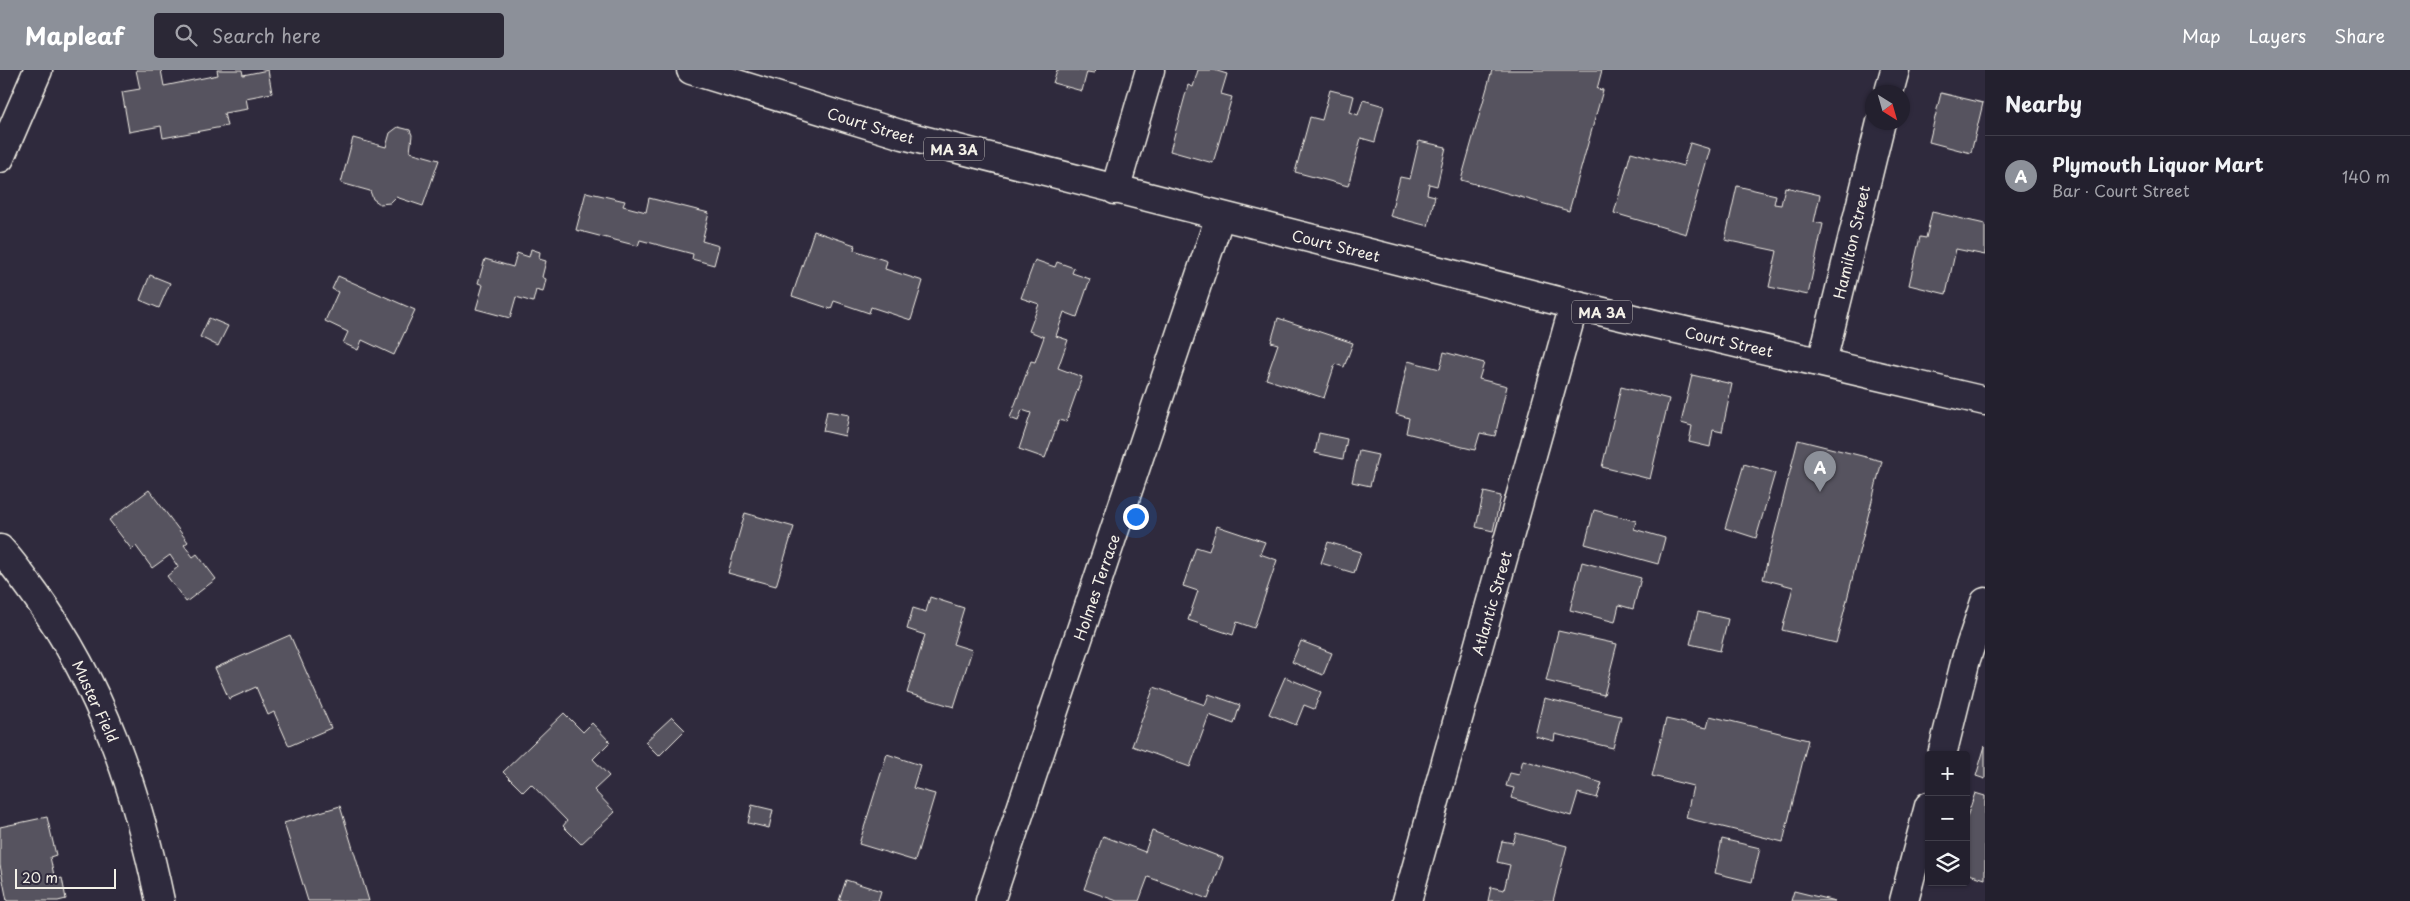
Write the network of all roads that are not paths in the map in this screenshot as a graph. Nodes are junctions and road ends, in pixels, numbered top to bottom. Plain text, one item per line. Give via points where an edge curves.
1 (38, 70) edge
2 (691, 70) edge
3 (1150, 70) edge
4 (1895, 70) edge
5 (1891, 85) edge
6 (1879, 130) edge
7 (0, 158) edge
8 (1115, 190) junction
9 (1220, 216) junction
10 (1574, 306) junction
11 (1822, 362) junction
12 (1985, 402) edge
13 (0, 550) edge
14 (1985, 602) edge
15 (1943, 751) edge
16 (1925, 821) edge
17 (160, 901) edge
18 (990, 901) edge
19 (1408, 901) edge
20 (1904, 901) edge

1 - 7 street
2 - 8 street, Court Street / MA 3A via 902,135
3 - 8 street
4 - 5 street
6 - 11 street, Hamilton Street
8 - 9 street, Court Street / MA 3A
9 - 10 street, Court Street / MA 3A
9 - 18 street, Holmes Terrace
10 - 11 street, Court Street / MA 3A
10 - 19 street, Atlantic Street
11 - 12 street, Court Street / MA 3A
13 - 17 street, Muster Field via 54,620 86,674 112,731 151,856
14 - 15 street via 1966,659
16 - 20 street

